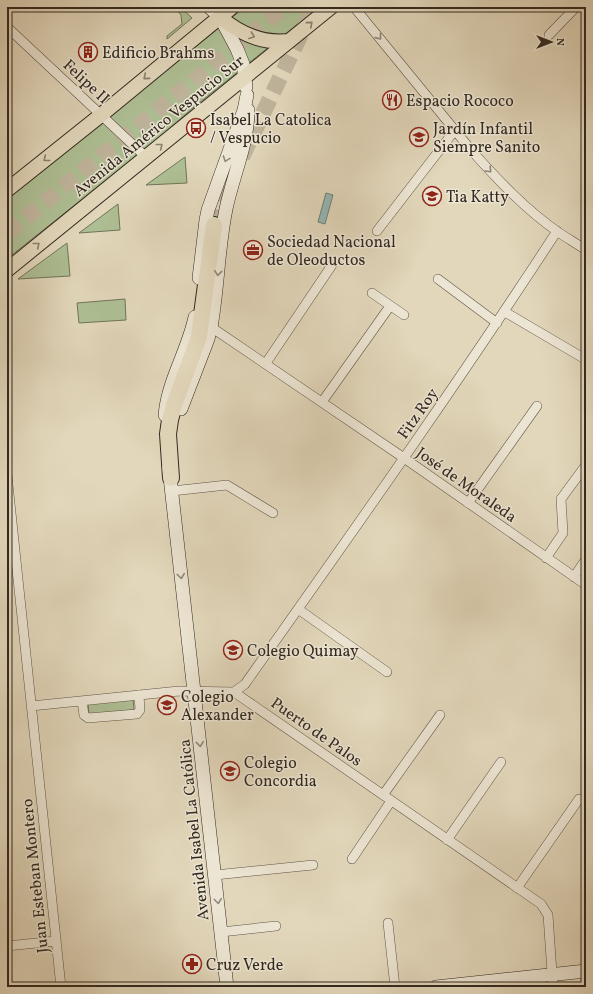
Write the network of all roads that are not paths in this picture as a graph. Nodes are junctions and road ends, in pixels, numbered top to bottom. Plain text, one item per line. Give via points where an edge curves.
1 (209, 7) edge
2 (232, 7) edge
3 (331, 7) edge
4 (354, 7) edge
5 (576, 7) edge
6 (220, 17) junction
7 (7, 27) edge
8 (549, 35) dead end
9 (289, 41) junction
10 (245, 77) junction
11 (247, 95) junction
12 (101, 115) junction
13 (455, 130) junction
14 (146, 157) junction
15 (7, 190) edge
16 (214, 225) tunnel mouth
17 (377, 231) dead end
18 (557, 231) junction
19 (586, 250) edge
20 (332, 265) dead end
21 (7, 270) edge
22 (438, 279) dead end
23 (372, 293) dead end
24 (390, 306) junction
25 (505, 312) junction
26 (404, 315) dead end
27 (497, 323) junction
28 (211, 327) junction
29 (585, 359) dead end
30 (266, 363) junction
31 (322, 402) junction
32 (537, 406) dead end
33 (404, 458) junction
34 (586, 464) edge
35 (7, 475) edge
36 (7, 479) edge
37 (171, 485) junction
38 (468, 503) junction
39 (273, 513) dead end
40 (546, 558) junction
41 (586, 559) edge
42 (574, 577) junction
43 (586, 586) edge
44 (298, 609) junction
45 (387, 672) dead end
46 (194, 691) junction
47 (234, 692) junction
48 (139, 695) junction
49 (82, 701) junction
50 (32, 706) junction
51 (440, 715) dead end
52 (501, 762) dead end
53 (387, 798) junction
54 (579, 799) dead end
55 (448, 840) junction
56 (352, 859) dead end
57 (313, 865) dead end
58 (215, 875) junction
59 (517, 888) junction
60 (388, 924) dead end
61 (276, 926) dead end
62 (221, 932) junction
63 (56, 941) junction
64 (7, 946) edge
65 (586, 970) edge
66 (552, 981) edge
67 (61, 987) edge
68 (227, 987) edge
69 (395, 987) edge
70 (436, 987) edge

1 - 6 main road, Avenida Isabel La Católica
2 - 6 main road
9 -> 3 main road, Avenida Américo Vespucio Sur
4 -> 13 street
5 - 8 street
6 -> 9 main road via 248,36 270,41
6 - 10 main road, Avenida Isabel La Católica via 238,49
6 -> 12 main road
7 - 12 street, Felipe II
9 - 10 main road, Avenida Américo Vespucio Sur
10 - 11 main road, Avenida Isabel La Católica
14 -> 10 main road, Avenida Américo Vespucio Sur
11 -> 28 main road, Avenida Isabel La Católica via 246,138 225,216
11 -> 37 main road, Avenida Isabel La Católica via 208,210 195,318 170,388 166,408 164,432
12 - 14 street, Felipe II
12 -> 15 main road
13 - 17 street
13 -> 18 street via 505,187
21 -> 14 main road, Avenida Américo Vespucio Sur
16 - 37 highway via 199,337 170,420 168,434
18 - 19 street
18 - 25 street, Fitz Roy
20 - 30 street
22 - 27 street
23 - 24 street
24 - 26 street
24 - 31 street
25 - 27 street, Fitz Roy
25 - 29 street
27 - 33 street, Fitz Roy
28 - 30 street, José de Moraleda
28 - 37 main road, Avenida Isabel La Católica via 172,434
30 - 31 street, José de Moraleda
31 - 33 street, José de Moraleda
32 - 38 street
33 - 38 street, José de Moraleda
33 - 44 street, Fitz Roy
34 - 40 street via 560,499 563,533
35 - 36 street, Juan Esteban Montero
36 - 50 street, Juan Esteban Montero
37 - 39 street via 227,485
37 -> 46 main road, Avenida Isabel La Católica
38 - 40 street, José de Moraleda
40 - 42 street, José de Moraleda
41 - 42 street
42 - 43 street, José de Moraleda
44 - 45 street
44 - 47 street, Fitz Roy via 245,684
46 - 47 street
46 - 48 street
46 -> 58 main road, Avenida Isabel La Católica
47 - 53 street, Puerto de Palos
48 - 49 street
48 - 49 street via 140,710 137,714 88,718 84,715
49 - 50 street
50 - 63 street, Juan Esteban Montero
51 - 53 street
52 - 55 street
53 - 55 street, Puerto de Palos
53 - 56 street
54 - 59 street
55 - 59 street, Puerto de Palos
57 - 58 street
58 -> 62 main road, Avenida Isabel La Católica
59 - 66 street, Puerto de Palos via 541,904 548,915
60 - 69 street
61 - 62 street
62 - 68 main road, Avenida Isabel La Católica
63 - 64 street
63 - 67 street, Juan Esteban Montero
65 - 66 main road
66 - 70 main road

